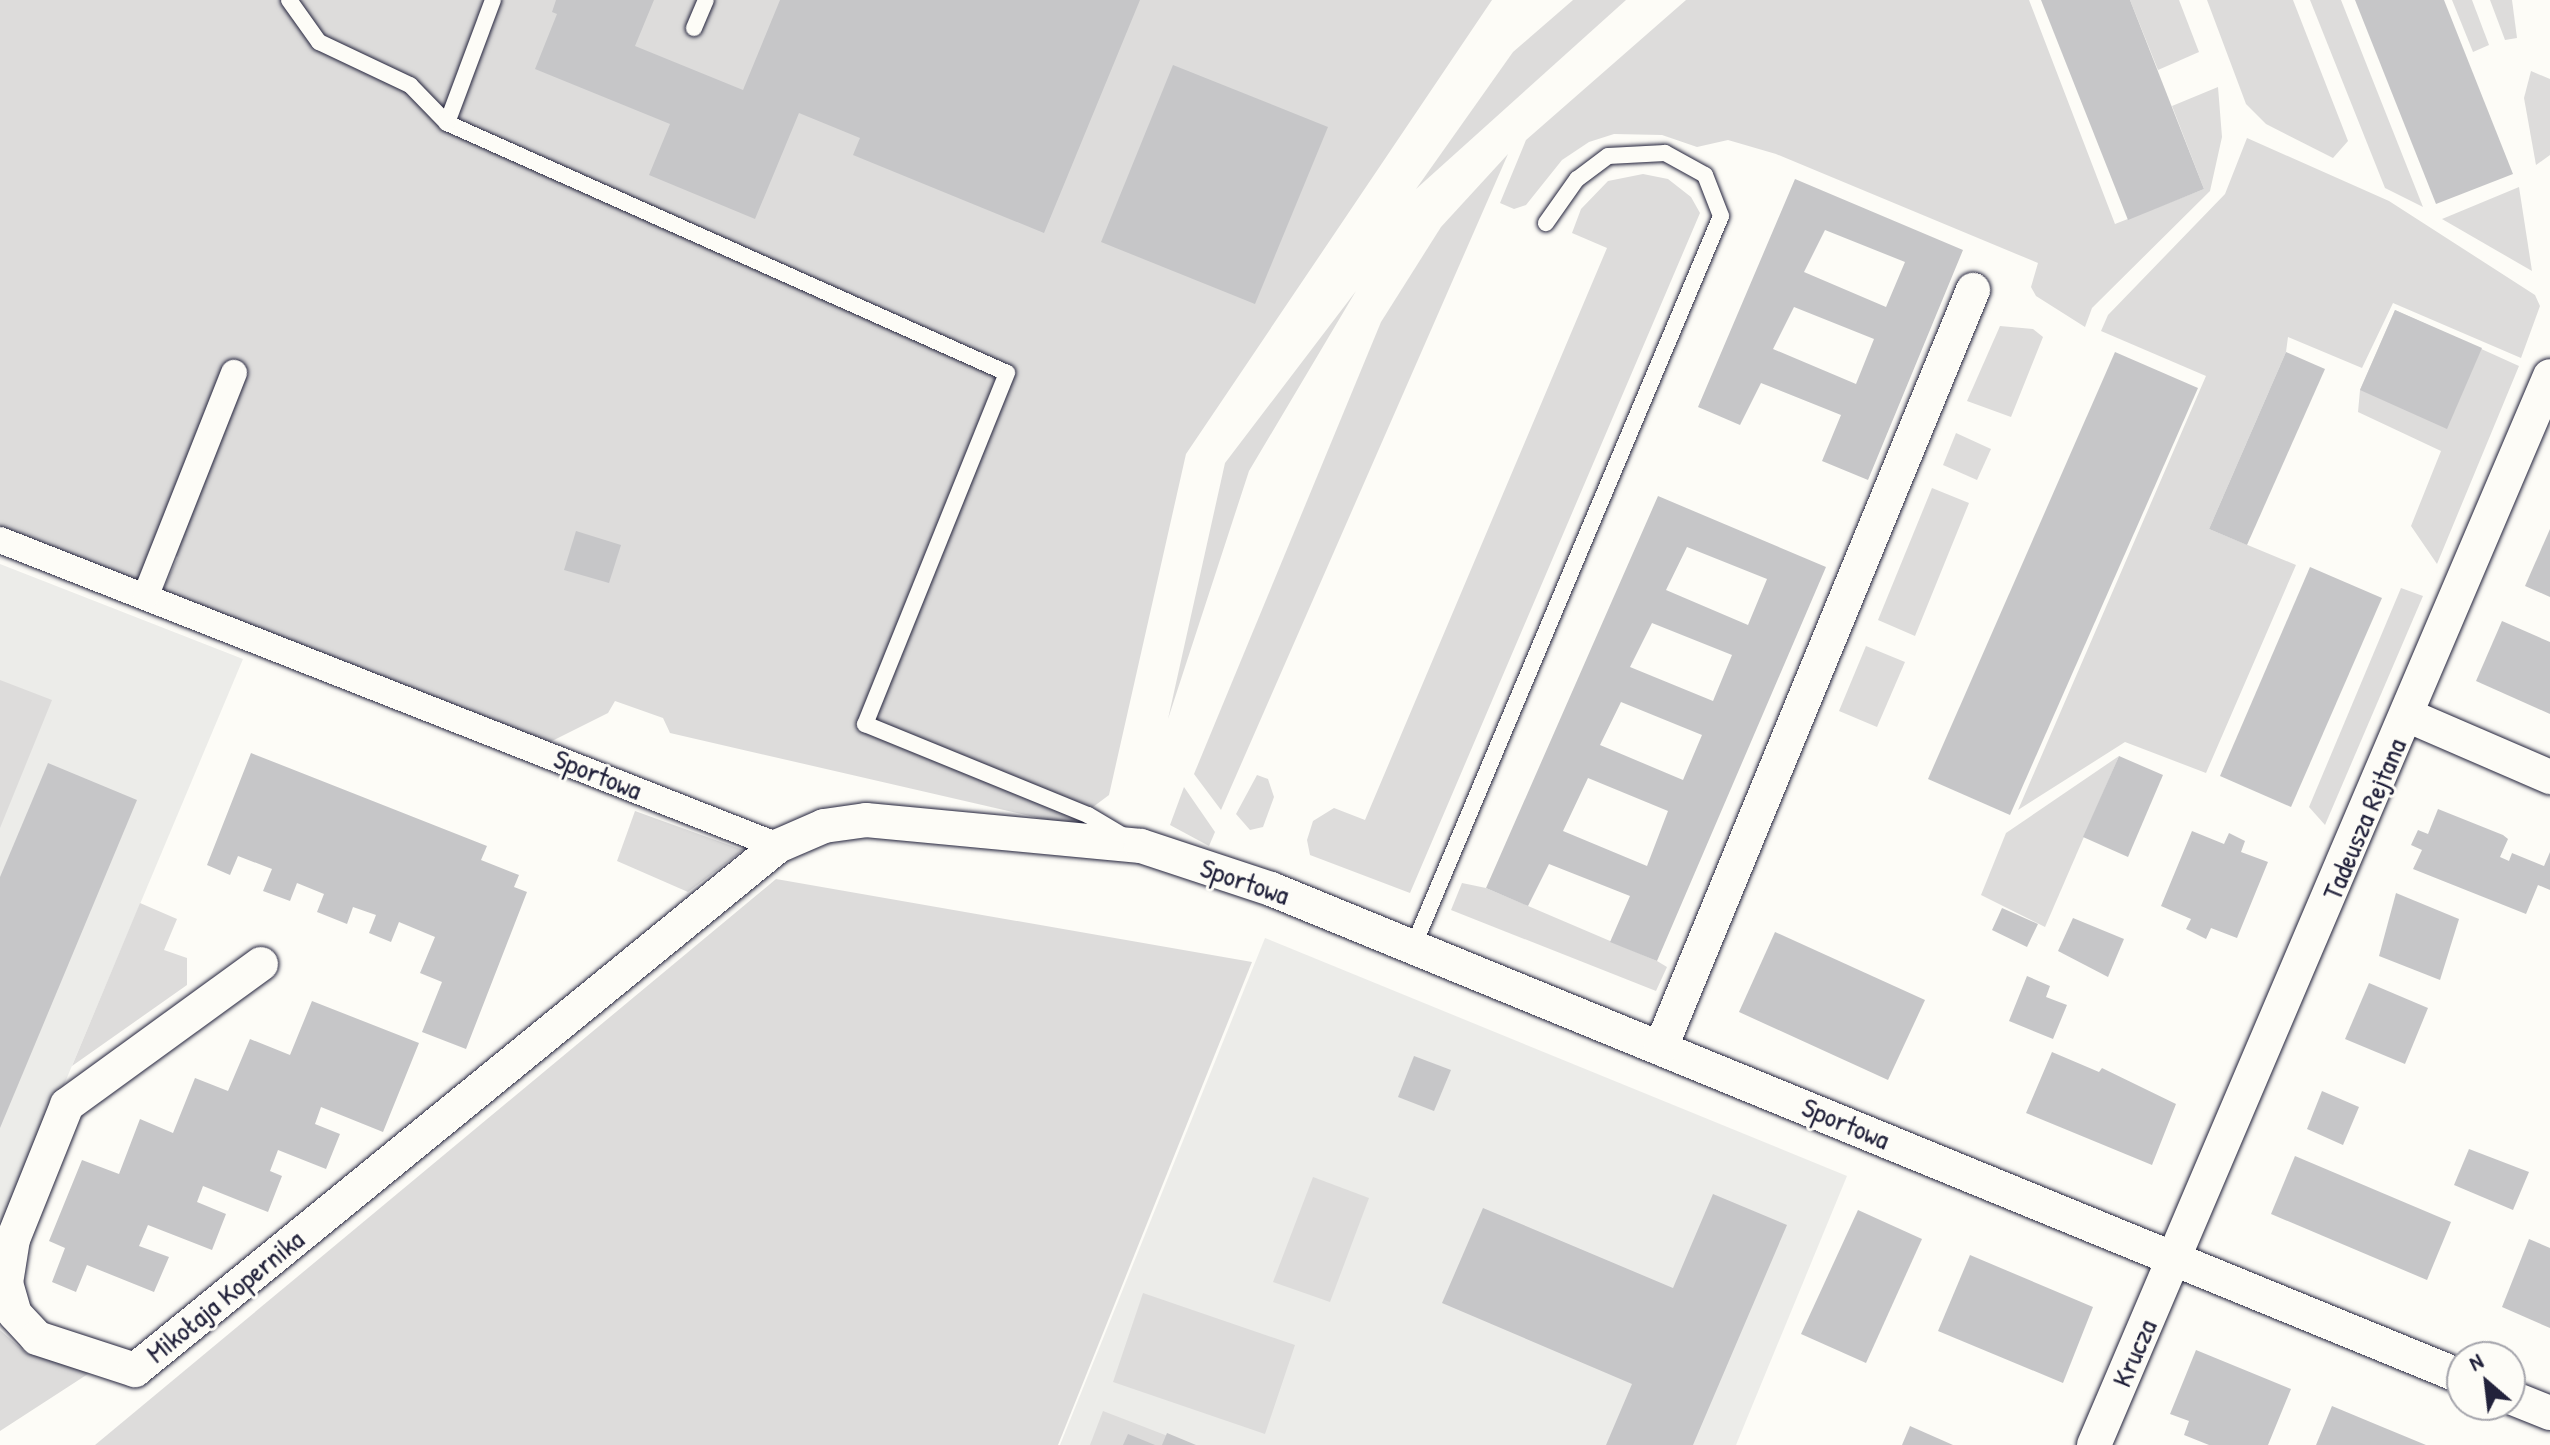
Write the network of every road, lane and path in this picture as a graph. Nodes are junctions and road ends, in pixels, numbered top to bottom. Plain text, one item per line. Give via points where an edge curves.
1 (289, 0) edge
2 (493, 0) edge
3 (706, 0) edge
4 (694, 28) dead end
5 (447, 123) junction
6 (1546, 223) dead end
7 (1973, 290) dead end
8 (234, 373) dead end
9 (2550, 376) edge
10 (0, 540) edge
11 (146, 595) junction
12 (2409, 716) junction
13 (2550, 777) edge
14 (778, 846) junction
15 (1141, 846) junction
16 (1413, 947) junction
17 (261, 964) dead end
18 (1661, 1047) junction
19 (2174, 1260) junction
20 (2446, 1370) edge
21 (2526, 1403) edge
22 (2550, 1413) edge
23 (2094, 1445) edge

1 - 5 lane via 319,42 410,85
2 - 5 lane
3 - 4 lane
5 - 15 lane via 1007,373 865,724 1088,815
6 - 16 lane via 1577,179 1608,156 1665,153 1705,175 1721,216
7 - 18 street
8 - 11 street
9 - 12 street, Tadeusza Rejtana
10 - 11 street, Sportowa
11 - 14 street, Sportowa
12 - 13 street
12 - 19 street, Tadeusza Rejtana
14 - 15 street, Sportowa via 824,826 866,820
14 - 17 street, Mikołaja Kopernika via 135,1370 37,1338 15,1314 6,1283 13,1239 67,1105
15 - 16 street, Sportowa via 1271,889
16 - 18 street, Sportowa
18 - 19 street, Sportowa
19 - 20 street, Sportowa
19 - 23 street, Krucza
21 - 22 street

